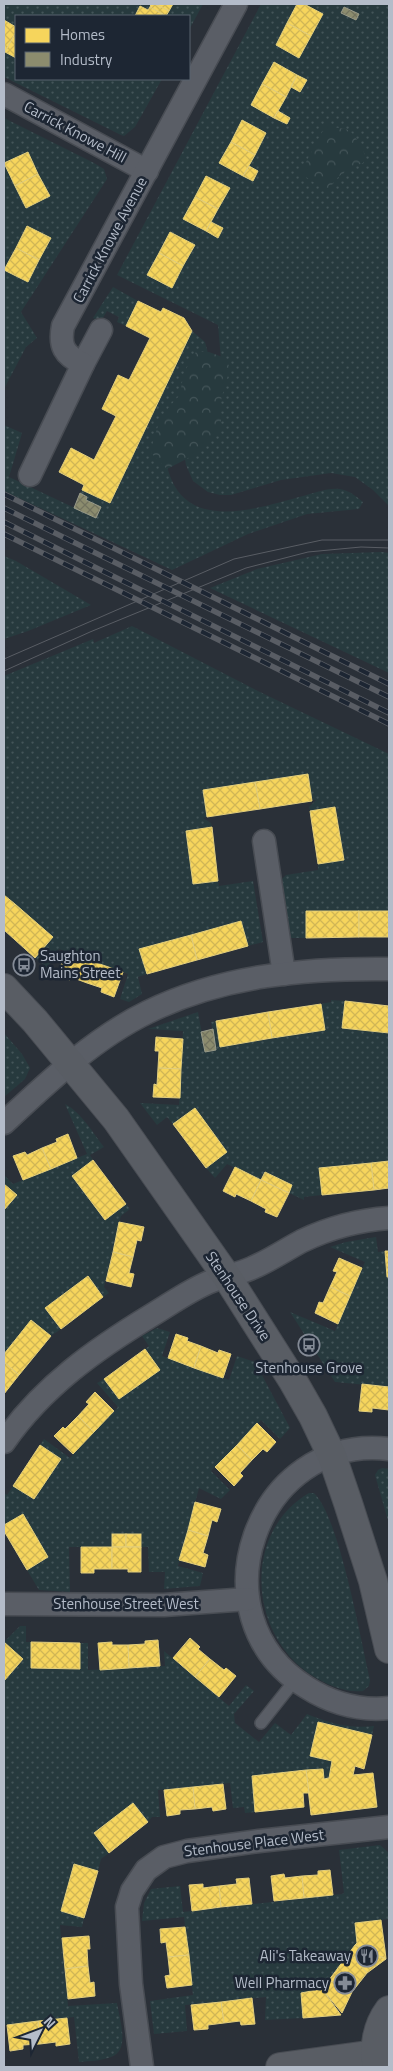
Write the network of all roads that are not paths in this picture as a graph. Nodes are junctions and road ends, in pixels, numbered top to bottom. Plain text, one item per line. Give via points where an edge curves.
1 (236, 4) edge
2 (4, 94) edge
3 (147, 171) junction
4 (101, 330) dead end
5 (83, 364) junction
6 (30, 475) dead end
7 (264, 841) dead end
8 (389, 969) edge
9 (284, 974) junction
10 (4, 988) edge
11 (71, 1064) junction
12 (4, 1123) edge
13 (389, 1218) edge
14 (227, 1277) junction
15 (4, 1442) edge
16 (389, 1449) edge
17 (332, 1456) junction
18 (248, 1599) junction
19 (4, 1604) edge
20 (389, 1649) edge
21 (295, 1680) junction
22 (389, 1708) edge
23 (261, 1722) dead end
24 (389, 1827) edge
25 (389, 2010) edge
26 (376, 2061) edge
27 (142, 2067) edge
28 (280, 2067) edge

1 - 3 street, Carrick Knowe Avenue
2 - 3 street, Carrick Knowe Hill
3 - 5 street, Carrick Knowe Avenue via 63,326 60,340 66,352
4 - 5 street
5 - 6 street
7 - 9 street
8 - 9 street
9 - 11 street via 210,987 147,1012 103,1039
10 - 11 street, Stenhouse Drive
11 - 12 street
11 - 14 street, Stenhouse Drive via 116,1119
13 - 14 street via 330,1230 302,1241 252,1269
14 - 15 street via 193,1290 99,1347 66,1373
14 - 17 street, Stenhouse Drive via 293,1381
16 - 17 street via 365,1449
17 - 18 street via 290,1481 260,1520 248,1559
17 - 20 street, Stenhouse Drive via 372,1581
18 - 19 street, Stenhouse Street West via 164,1605
18 - 21 street via 266,1648
21 - 22 street via 332,1701 366,1708
21 - 23 lane
24 - 27 street, Stenhouse Place West via 187,1851 164,1857 146,1870 132,1891 127,1906
25 - 26 street via 379,2028
26 - 28 street

